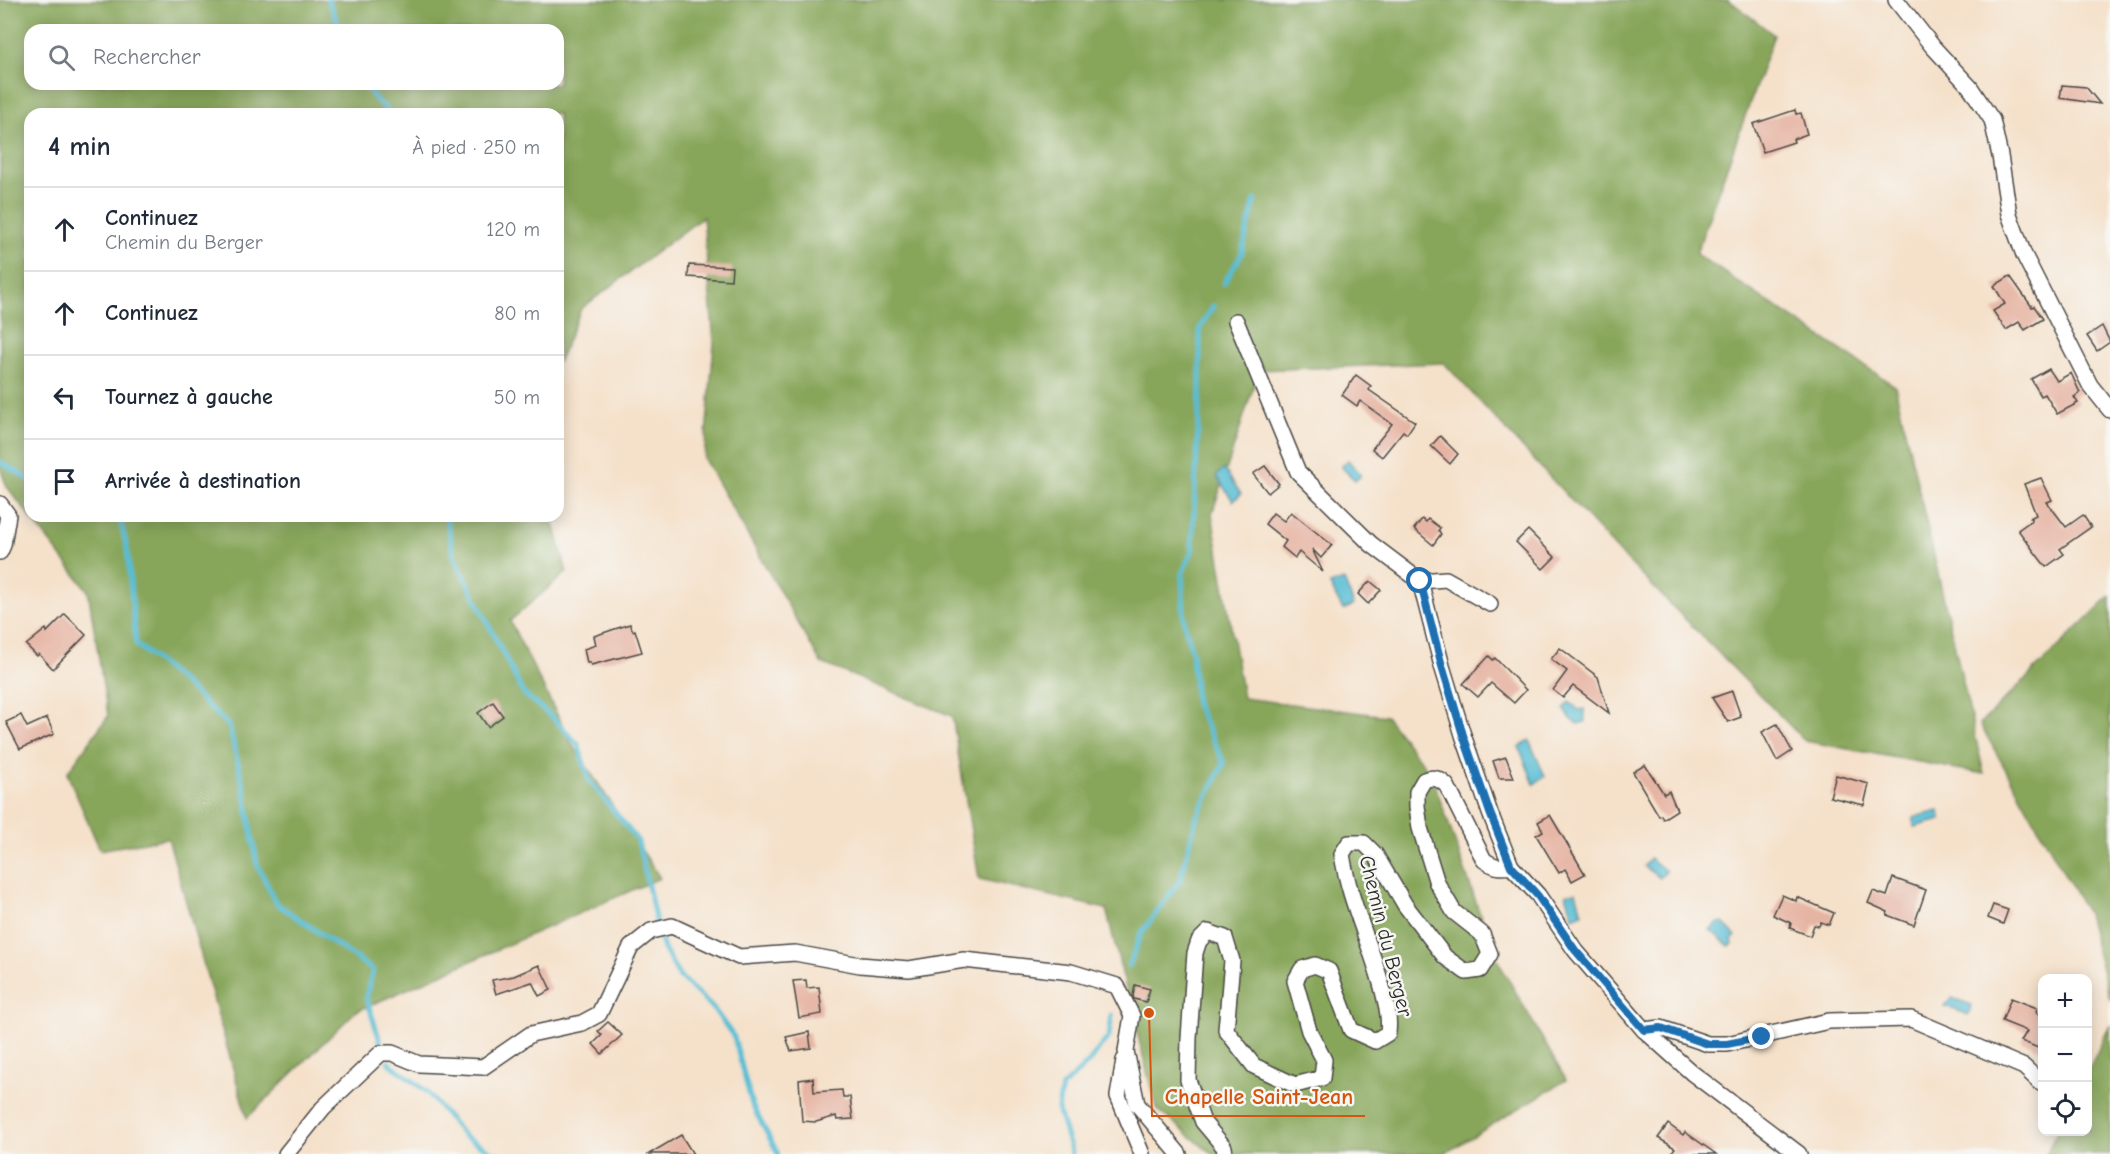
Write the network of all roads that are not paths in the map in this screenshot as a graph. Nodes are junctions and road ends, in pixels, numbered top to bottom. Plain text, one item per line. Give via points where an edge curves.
1 (1896, 0) edge
2 (1236, 321) dead end
3 (2110, 410) edge
4 (0, 504) edge
5 (0, 552) edge
6 (1420, 581) junction
7 (1490, 604) dead end
8 (1511, 866) junction
9 (1644, 1030) junction
10 (1126, 1051) junction
11 (2041, 1082) edge
12 (286, 1154) edge
13 (1142, 1154) edge
14 (1179, 1154) edge
15 (1225, 1154) edge
16 (1799, 1154) edge

1 - 3 street via 1970,87 1992,120 2009,214 2024,255 2090,385
2 - 6 street via 1298,472 1371,544
4 - 5 street via 8,515
6 - 7 street via 1446,579
6 - 8 street via 1463,735
8 - 9 street via 1538,896 1575,950
8 - 15 street, Chemin du Berger via 1502,868 1484,860 1447,786 1441,779 1424,780 1417,792 1417,806 1437,883 1454,912 1482,934 1490,954 1480,970 1466,972 1445,957 1406,905 1375,854 1364,843 1349,843 1342,854 1346,877 1390,1019 1388,1033 1375,1041 1351,1030 1329,971 1315,965 1302,969 1295,981 1309,1031 1324,1060 1322,1078 1295,1084 1254,1066 1226,1030 1232,961 1225,938 1208,932 1199,940 1188,1080 1203,1122
9 - 11 street via 1661,1028 1708,1044 1727,1044 1829,1022 1911,1019 2024,1067
9 - 16 street via 1692,1073
10 - 12 street via 1132,1016 1117,986 1071,972 964,960 909,969 795,953 738,957 672,926 651,931 632,947 598,1014 582,1023 531,1034 483,1067 419,1064 392,1053 381,1053 323,1108
10 - 13 street via 1118,1096
10 - 14 street via 1137,1104

